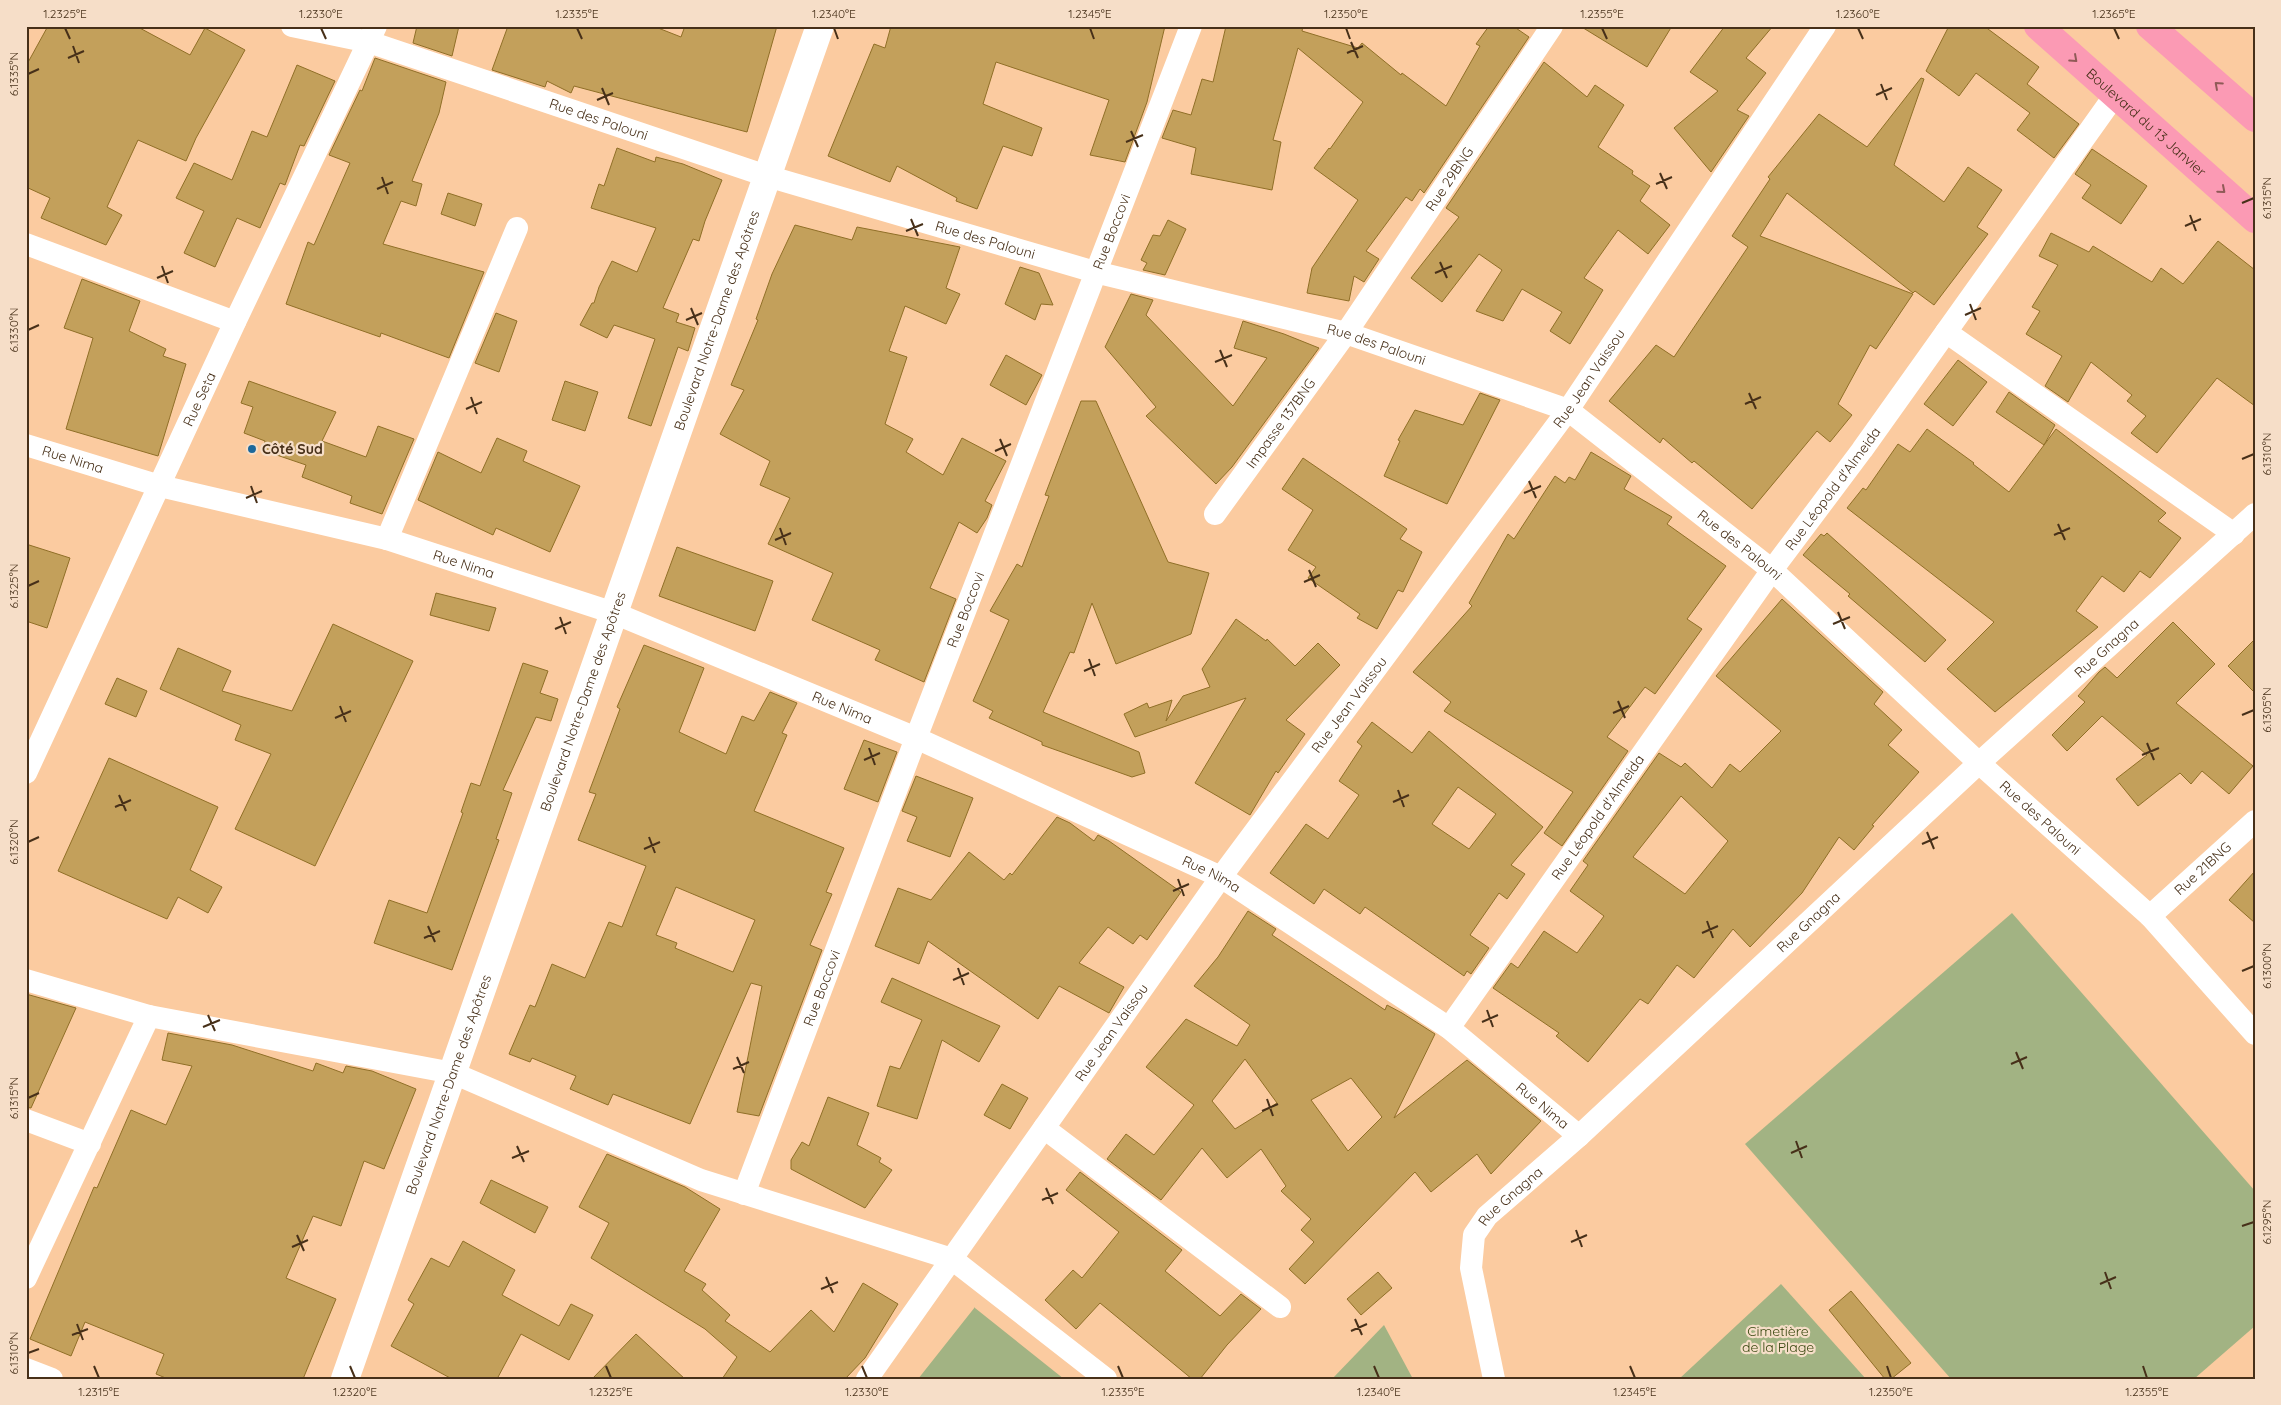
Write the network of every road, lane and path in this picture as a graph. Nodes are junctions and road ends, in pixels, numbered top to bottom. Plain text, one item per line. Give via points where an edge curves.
1 (292, 26) edge
2 (820, 26) edge
3 (1191, 26) edge
4 (1552, 26) edge
5 (1825, 26) edge
6 (2038, 26) edge
7 (2150, 26) edge
8 (372, 34) edge
9 (2115, 95) junction
10 (2255, 118) edge
11 (767, 176) junction
12 (2255, 218) edge
13 (517, 228) dead end
14 (26, 244) edge
15 (1095, 272) junction
16 (234, 322) junction
17 (1946, 332) junction
18 (1346, 333) junction
19 (1568, 410) junction
20 (26, 445) edge
21 (160, 486) junction
22 (1216, 514) dead end
23 (2255, 514) edge
24 (2234, 534) junction
25 (387, 539) junction
26 (1772, 570) junction
27 (614, 613) junction
28 (916, 738) junction
29 (1978, 763) junction
30 (26, 774) edge
31 (2255, 821) edge
32 (1221, 877) junction
33 (2150, 916) junction
34 (26, 980) edge
35 (149, 1016) junction
36 (1449, 1028) junction
37 (2255, 1034) edge
38 (453, 1073) junction
39 (26, 1120) edge
40 (1044, 1128) junction
41 (1580, 1136) junction
42 (90, 1144) junction
43 (744, 1194) junction
44 (952, 1259) junction
45 (26, 1278) edge
46 (1280, 1307) dead end
47 (26, 1369) edge
48 (52, 1379) edge
49 (345, 1379) edge
50 (868, 1379) edge
51 (1106, 1379) edge
52 (1494, 1379) edge

1 - 8 street, Rue des Palouni
2 - 11 street, Boulevard Notre-Dame des Apôtres
3 - 15 street, Rue Boccovi
4 - 18 street, Rue 29BNG
5 - 19 street, Rue Jean Vaissou
6 -> 9 highway, Boulevard du 13 Janvier
10 -> 7 highway
8 - 11 street, Rue des Palouni
8 - 16 street, Rue Seta
9 -> 12 highway, Boulevard du 13 Janvier
9 - 17 street, Rue Léopold d'Almeida
11 - 15 street, Rue des Palouni
11 - 27 street, Boulevard Notre-Dame des Apôtres
13 - 25 street
14 - 16 street
15 - 18 street, Rue des Palouni
15 - 28 street, Rue Boccovi
16 - 21 street, Rue Seta
17 - 24 street
17 - 26 street, Rue Léopold d'Almeida
18 - 19 street, Rue des Palouni
18 - 22 street, Impasse 137BNG
19 - 26 street, Rue des Palouni
19 - 32 street, Rue Jean Vaissou
20 - 21 street, Rue Nima
21 - 25 street, Rue Nima
21 - 30 street, Rue Seta
23 - 24 street, Rue Gnagna
24 - 29 street, Rue Gnagna
25 - 27 street, Rue Nima
26 - 29 street, Rue des Palouni
26 - 36 street, Rue Léopold d'Almeida
27 - 28 street, Rue Nima
27 - 38 street, Boulevard Notre-Dame des Apôtres
28 - 32 street, Rue Nima
28 - 43 street, Rue Boccovi
29 - 33 street, Rue des Palouni
29 - 41 street, Rue Gnagna
31 - 33 street, Rue 21BNG
32 - 36 street, Rue Nima
32 - 40 street, Rue Jean Vaissou
33 - 37 street, Rue des Palouni
34 - 35 street
35 - 38 street
35 - 42 street
36 - 41 street, Rue Nima
38 - 43 street via 701,1180
38 - 49 street, Boulevard Notre-Dame des Apôtres
39 - 42 street
40 - 44 street, Rue Jean Vaissou
40 - 46 street
41 - 52 street, Rue Gnagna via 1487,1216 1474,1235 1471,1268
42 - 45 street
43 - 44 street
44 - 50 street, Rue Jean Vaissou
44 - 51 street
47 - 48 street

